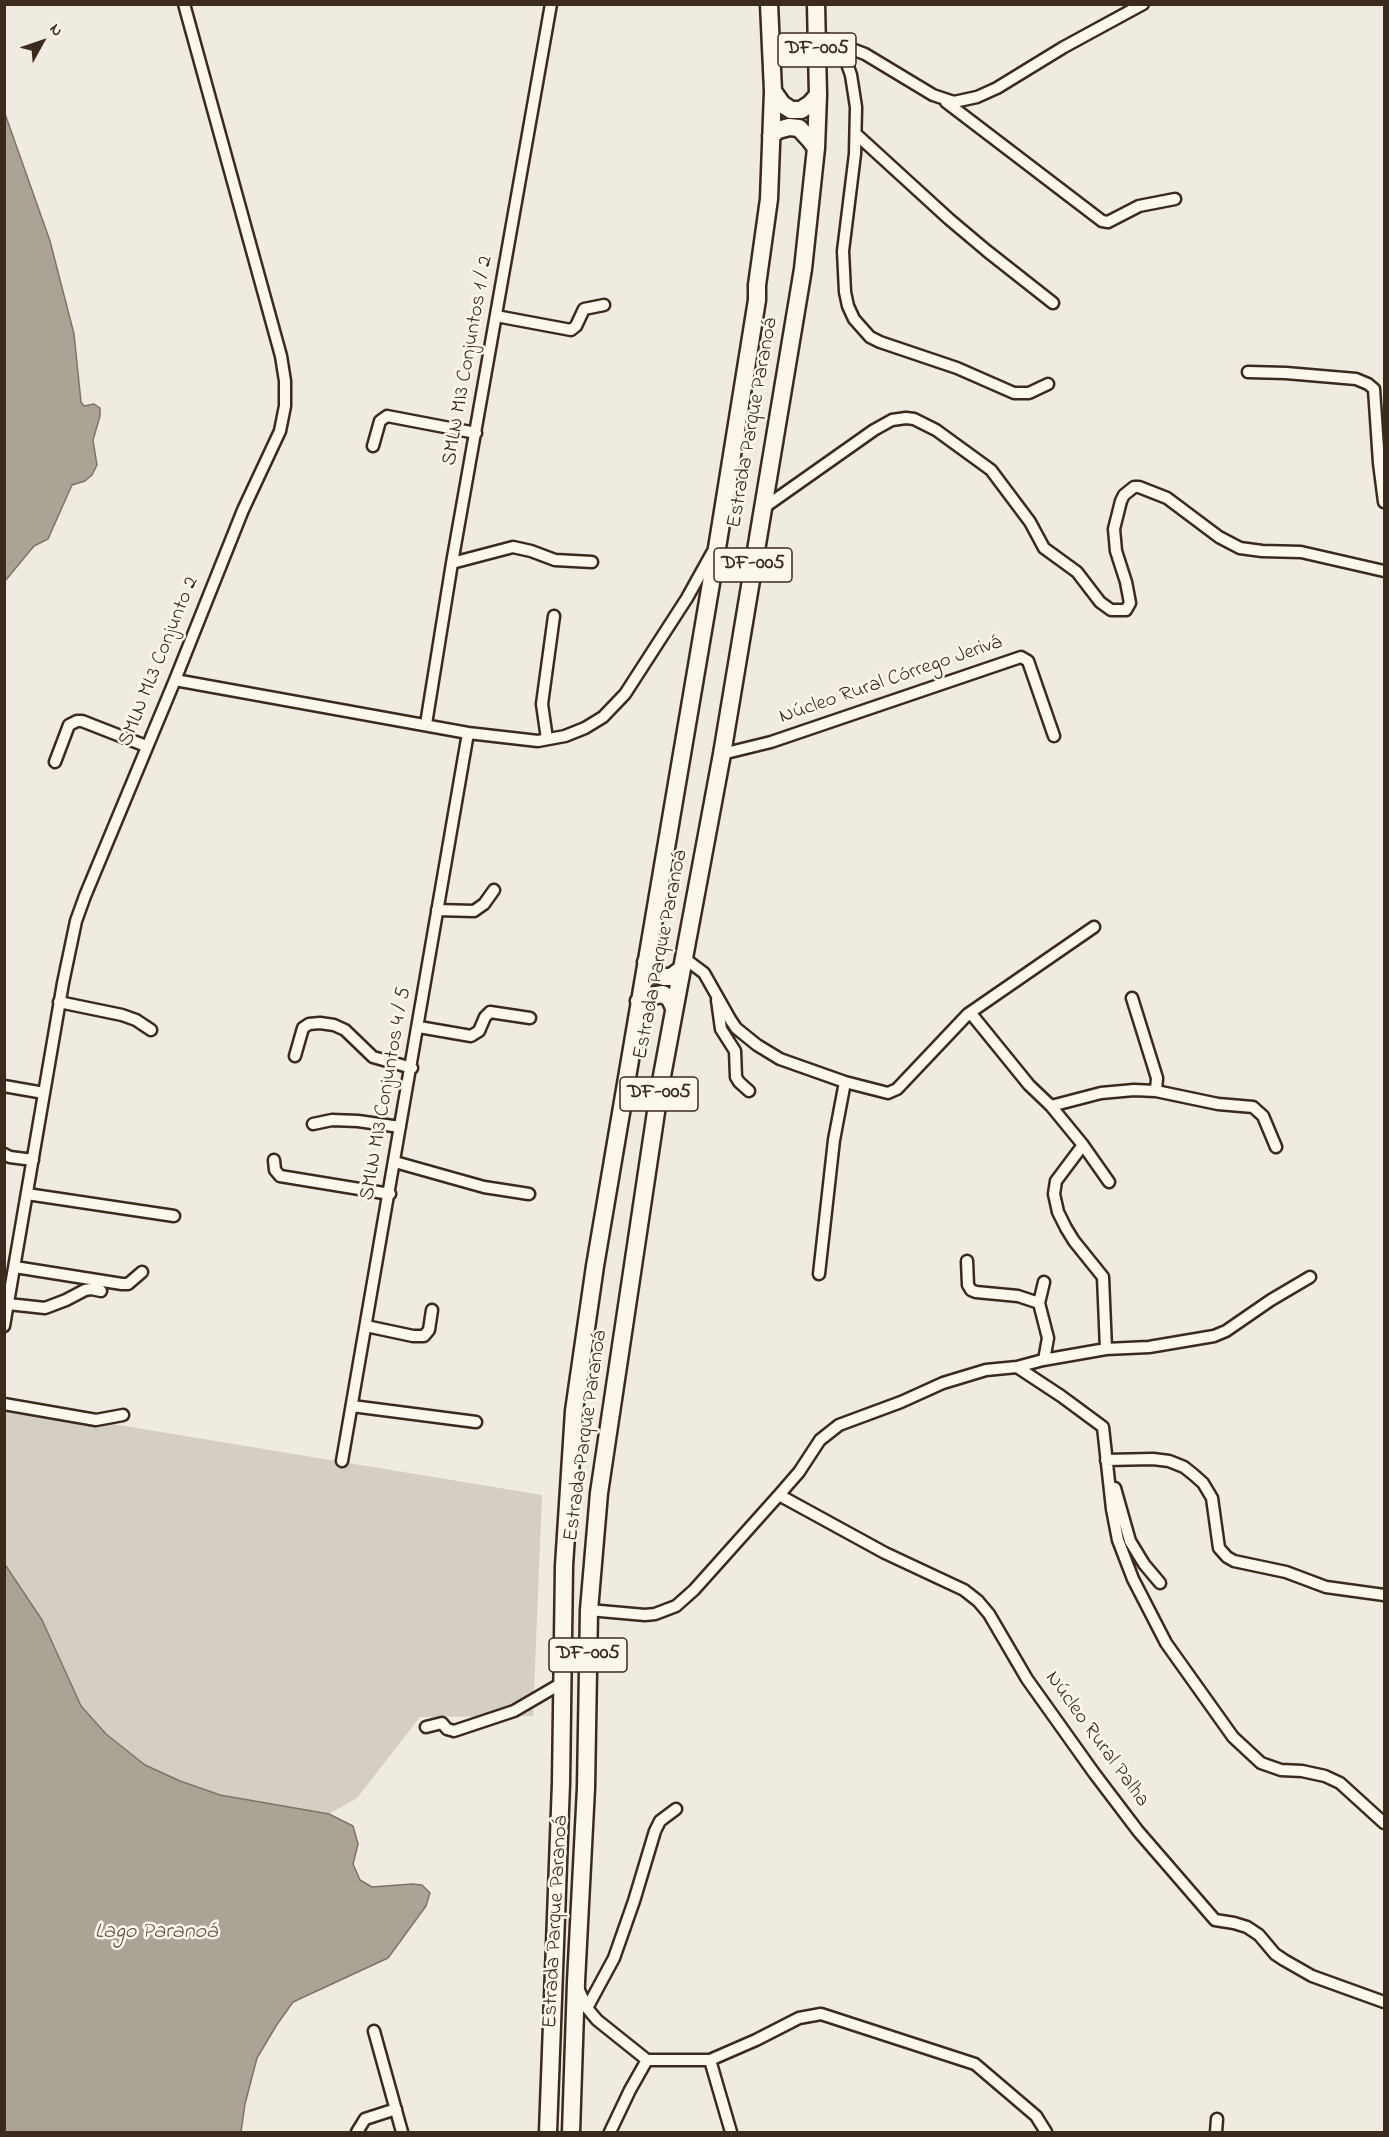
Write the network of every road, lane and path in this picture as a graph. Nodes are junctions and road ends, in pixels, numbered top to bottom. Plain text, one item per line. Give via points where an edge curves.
1 (184, 4) edge
2 (551, 4) edge
3 (769, 4) edge
4 (816, 4) edge
5 (1143, 4) edge
6 (817, 36) junction
7 (840, 44) junction
8 (773, 91) junction
9 (818, 95) junction
10 (944, 100) junction
11 (856, 134) junction
12 (771, 136) junction
13 (816, 148) junction
14 (1175, 200) dead end
15 (1053, 303) dead end
16 (604, 305) dead end
17 (496, 316) junction
18 (1248, 372) dead end
19 (1048, 384) dead end
20 (476, 433) junction
21 (373, 446) dead end
22 (1384, 502) edge
23 (762, 509) junction
24 (718, 542) junction
25 (592, 562) dead end
26 (452, 563) junction
27 (1384, 572) edge
28 (687, 598) junction
29 (706, 606) junction
30 (554, 616) dead end
31 (175, 680) junction
32 (426, 724) junction
33 (468, 733) junction
34 (1054, 736) dead end
35 (547, 739) junction
36 (146, 746) junction
37 (722, 754) junction
38 (55, 762) dead end
39 (494, 890) dead end
40 (437, 910) junction
41 (1094, 927) dead end
42 (646, 962) junction
43 (683, 964) junction
44 (716, 994) junction
45 (1132, 998) dead end
46 (639, 1001) junction
47 (59, 1002) junction
48 (674, 1008) junction
49 (968, 1014) junction
50 (530, 1018) dead end
51 (418, 1027) junction
52 (151, 1030) dead end
53 (295, 1056) dead end
54 (412, 1068) junction
55 (845, 1082) junction
56 (4, 1086) edge
57 (749, 1091) dead end
58 (1156, 1091) junction
59 (44, 1093) junction
60 (1051, 1106) junction
61 (313, 1124) dead end
62 (400, 1127) junction
63 (1083, 1145) junction
64 (1276, 1147) dead end
65 (4, 1154) edge
66 (33, 1160) junction
67 (274, 1160) dead end
68 (395, 1162) junction
69 (1109, 1182) dead end
70 (27, 1194) junction
71 (390, 1194) junction
72 (529, 1194) dead end
73 (174, 1216) dead end
74 (967, 1261) dead end
75 (15, 1267) junction
76 (142, 1272) dead end
77 (819, 1274) dead end
78 (1310, 1277) dead end
79 (1044, 1282) dead end
80 (101, 1291) dead end
81 (1039, 1303) junction
82 (8, 1304) junction
83 (432, 1310) dead end
84 (4, 1326) edge
85 (366, 1326) junction
86 (1106, 1349) junction
87 (1044, 1360) junction
88 (1017, 1367) junction
89 (4, 1404) edge
90 (352, 1406) junction
91 (123, 1415) dead end
92 (476, 1422) dead end
93 (1106, 1460) junction
94 (342, 1461) dead end
95 (1109, 1477) junction
96 (779, 1495) junction
97 (1160, 1583) dead end
98 (1384, 1595) edge
99 (589, 1610) junction
100 (562, 1683) junction
101 (426, 1727) dead end
102 (561, 1783) junction
103 (586, 1788) junction
104 (676, 1809) dead end
105 (1384, 1823) edge
106 (576, 1982) junction
107 (1384, 2002) edge
108 (587, 2008) junction
109 (374, 2031) dead end
110 (647, 2060) junction
111 (710, 2060) junction
112 (396, 2109) junction
113 (1217, 2119) dead end
114 (357, 2133) edge
115 (402, 2133) edge
116 (548, 2133) edge
117 (571, 2133) edge
118 (610, 2133) edge
119 (731, 2133) edge
120 (1046, 2133) edge
121 (1216, 2133) edge

1 - 31 street, SMLN ML3 Conjunto 2 via 281,356 285,406 280,431 243,510
2 - 17 street, SMLN MI3 Conjuntos 1 / 2
3 - 8 main road, Estrada Parque Paranoá / DF-005
4 - 6 main road, Estrada Parque Paranoá / DF-005
5 - 10 street via 997,87 963,101
6 - 7 street
6 - 9 main road, Estrada Parque Paranoá / DF-005
7 - 10 street via 885,64
7 - 11 street via 854,91
8 - 9 main road via 791,110 801,110
8 - 12 main road, Estrada Parque Paranoá / DF-005
9 - 13 main road, Estrada Parque Paranoá / DF-005
10 - 14 street via 1102,221 1108,222 1139,206
11 - 15 street via 987,251
11 - 19 street via 843,251 845,292 854,319 880,342 957,368 1014,393 1029,393
12 - 13 main road via 778,130 799,128
12 - 24 main road, Estrada Parque Paranoá / DF-005 via 769,200 757,300
13 - 23 main road, Estrada Parque Paranoá / DF-005 via 803,269
16 - 17 street via 584,309 571,330
17 - 20 street, SMLN MI3 Conjuntos 1 / 2
18 - 22 street via 1356,379 1374,389
20 - 21 street via 387,416 380,421
20 - 26 street, SMLN MI3 Conjuntos 1 / 2
23 - 27 street via 874,430 892,420 906,418 936,430 991,470 1030,522 1044,548 1077,572 1111,610 1126,610 1130,603 1114,529 1121,501 1134,487 1167,498 1240,548 1301,552
23 - 37 main road, Estrada Parque Paranoá / DF-005
24 - 28 street
24 - 29 main road, Estrada Parque Paranoá / DF-005
25 - 26 street via 555,560 531,550 513,548
26 - 32 street, SMLN MI3 Conjuntos 1 / 2
28 - 29 street
28 - 35 street via 615,705 585,728
29 - 42 main road, Estrada Parque Paranoá / DF-005
30 - 35 street via 542,693
31 - 32 street
31 - 36 street, SMLN ML3 Conjunto 2
32 - 33 street
33 - 35 street
33 - 40 street, SMLN MI3 Conjuntos 4 / 5
34 - 37 street, Núcleo Rural Córrego Jerivá via 1028,661 1021,657 771,742
36 - 38 street via 77,721 69,725
36 - 47 street, SMLN ML3 Conjunto 2 via 76,921
37 - 43 main road, Estrada Parque Paranoá / DF-005
39 - 40 street via 474,911
40 - 51 street, SMLN MI3 Conjuntos 4 / 5
41 - 49 street
42 - 43 main road via 664,977 671,976
42 - 46 main road, Estrada Parque Paranoá / DF-005
43 - 44 street via 704,973
43 - 48 main road, Estrada Parque Paranoá / DF-005
44 - 55 street via 736,1028 757,1046 780,1059
44 - 57 street via 721,1029 735,1051 736,1077
45 - 58 street via 1157,1078
46 - 48 main road via 663,994
46 - 100 main road, Estrada Parque Paranoá / DF-005 via 574,1411 566,1524
47 - 52 street via 122,1015
47 - 59 street, SMLN ML3 Conjunto 2
48 - 99 main road, Estrada Parque Paranoá / DF-005 via 614,1385
49 - 55 street via 894,1091 888,1093
49 - 60 street
50 - 51 street via 490,1012 477,1034 471,1036
51 - 54 street, SMLN MI3 Conjuntos 4 / 5
53 - 54 street via 303,1028 320,1023 345,1030 373,1057
54 - 62 street, SMLN MI3 Conjuntos 4 / 5
55 - 77 street via 834,1140
56 - 59 street
58 - 60 street via 1108,1092
58 - 64 street via 1253,1107 1263,1116
59 - 66 street, SMLN ML3 Conjunto 2
60 - 63 street
61 - 62 street via 332,1120
62 - 68 street, SMLN MI3 Conjuntos 4 / 5
63 - 69 street
63 - 86 street via 1056,1181 1054,1194 1066,1228 1103,1277
65 - 66 street
66 - 70 street, SMLN ML3 Conjunto 2
67 - 71 street via 280,1176
68 - 71 street, SMLN MI3 Conjuntos 4 / 5
68 - 72 street via 484,1187
70 - 73 street
70 - 75 street, SMLN ML3 Conjunto 2
71 - 85 street, SMLN MI3 Conjuntos 4 / 5
74 - 81 street via 971,1290
75 - 76 street via 122,1284 128,1284
75 - 82 street, SMLN ML3 Conjunto 2
78 - 86 street via 1214,1336 1149,1347
79 - 81 street
80 - 82 street via 85,1290 45,1308
81 - 87 street via 1048,1338
82 - 84 street, SMLN ML3 Conjunto 2
83 - 85 street via 429,1330 424,1336
85 - 90 street, SMLN MI3 Conjuntos 4 / 5
86 - 87 street
87 - 88 street
88 - 93 street via 1100,1423
88 - 96 street via 943,1383 839,1425 820,1440
89 - 91 street via 96,1420
90 - 92 street
90 - 94 street, SMLN MI3 Conjuntos 4 / 5
93 - 95 street
93 - 98 street via 1153,1459 1184,1467 1203,1483 1212,1498 1219,1548 1234,1561 1286,1572 1326,1587
95 - 97 street via 1130,1541
95 - 105 street via 1118,1540 1149,1612 1166,1643 1233,1737 1261,1764 1325,1776 1340,1783
96 - 99 street via 676,1606 645,1615
96 - 107 street, Núcleo Rural Palha via 885,1553 964,1590 978,1601 1094,1773 1215,1920 1248,1927 1275,1954 1312,1976
99 - 103 main road, Estrada Parque Paranoá / DF-005
100 - 101 street via 514,1711 454,1731 447,1730 442,1723
100 - 102 main road, Estrada Parque Paranoá / DF-005
102 - 103 main road via 573,1797
102 - 116 main road, Estrada Parque Paranoá / DF-005
103 - 106 main road, Estrada Parque Paranoá / DF-005
104 - 108 street via 655,1830 614,1958
106 - 108 street
106 - 117 main road, Estrada Parque Paranoá / DF-005
108 - 110 street
109 - 112 street
110 - 111 street
110 - 118 street
111 - 119 street
111 - 120 street via 799,2018 822,2014 975,2064 1036,2116
112 - 114 street via 365,2119
112 - 115 street
113 - 121 street

